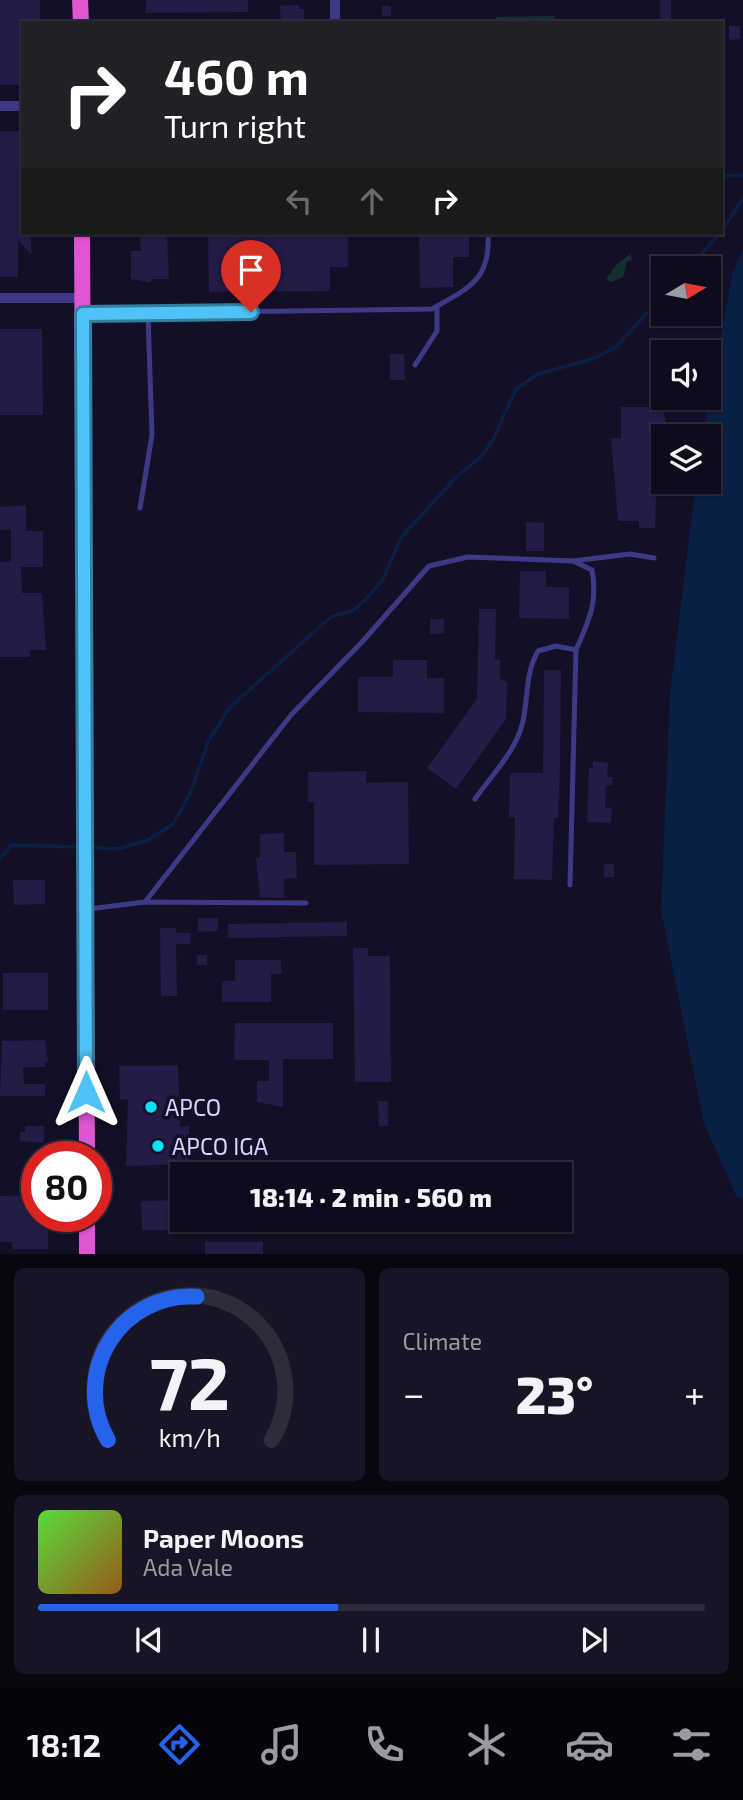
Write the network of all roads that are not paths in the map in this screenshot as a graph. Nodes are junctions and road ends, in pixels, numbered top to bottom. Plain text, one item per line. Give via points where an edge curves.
1 (80, 0) edge
2 (335, 0) edge
3 (81, 21) edge
4 (335, 21) edge
5 (0, 106) edge
6 (21, 106) edge
7 (82, 235) edge
8 (488, 235) edge
9 (0, 298) edge
10 (83, 306) junction
11 (438, 306) junction
12 (148, 314) junction
13 (415, 365) dead end
14 (141, 508) dead end
15 (654, 558) dead end
16 (573, 561) junction
17 (576, 650) junction
18 (475, 799) dead end
19 (570, 886) dead end
20 (145, 902) junction
21 (306, 903) dead end
22 (86, 909) junction
23 (87, 1141) edge
24 (87, 1232) edge
25 (87, 1254) edge

1 - 3 highway
2 - 4 street
5 - 6 street
7 - 10 highway
8 - 11 lane via 490,256 474,285
9 - 10 street
10 - 12 lane
10 - 22 highway
11 - 12 lane
11 - 13 lane via 437,331
12 - 14 lane via 152,435
15 - 16 lane via 631,554
16 - 17 lane via 592,570 596,593
16 - 20 lane via 468,557 429,566 291,715
17 - 18 lane via 556,646 538,651 528,668 523,724
17 - 19 lane
20 - 21 lane
20 - 22 lane
22 - 23 highway
24 - 25 highway

